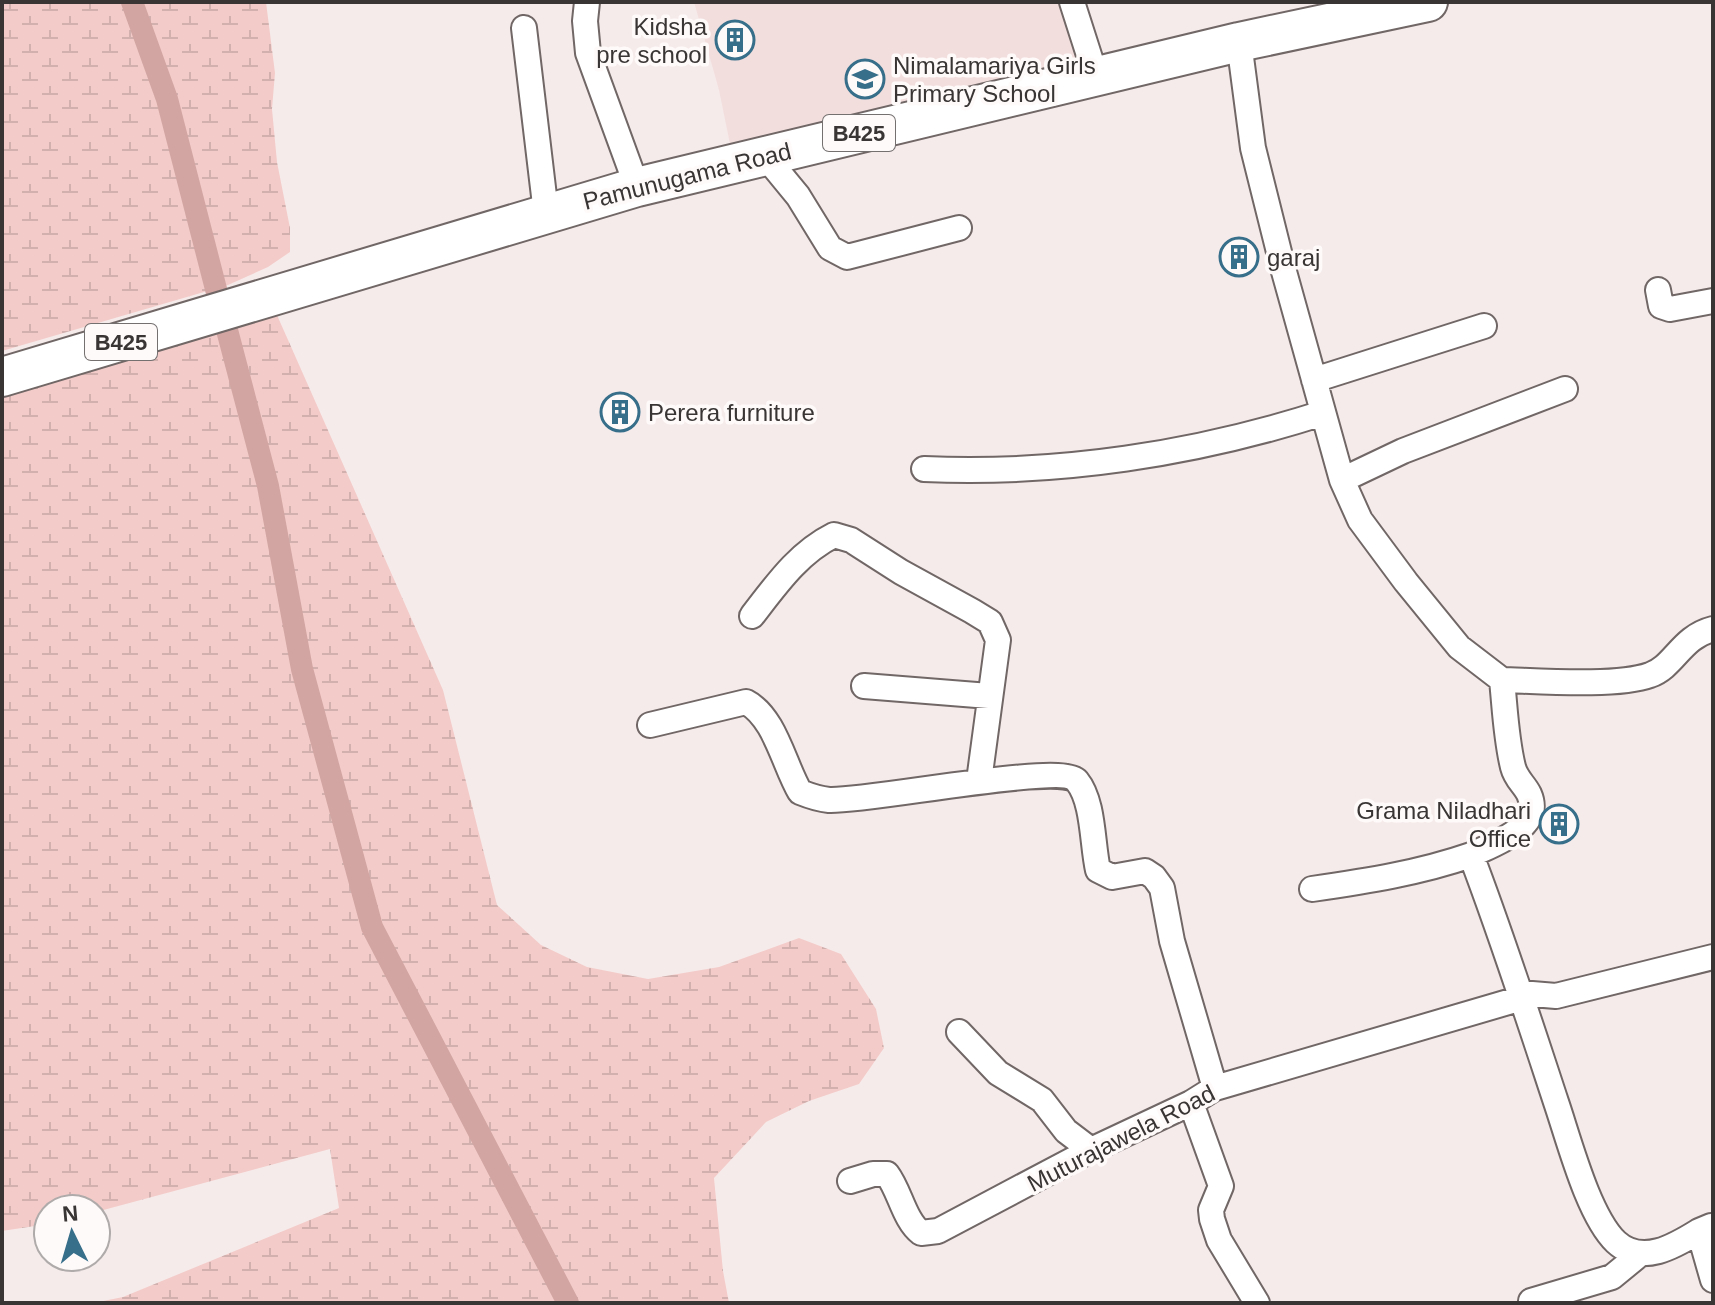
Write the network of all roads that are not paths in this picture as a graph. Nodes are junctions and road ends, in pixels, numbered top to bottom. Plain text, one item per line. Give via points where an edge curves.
1 (587, 2) edge
2 (1072, 2) edge
3 (1408, 4) edge
4 (524, 28) dead end
5 (1239, 42) junction
6 (1096, 77) junction
7 (765, 156) junction
8 (637, 187) junction
9 (546, 213) junction
10 (959, 228) dead end
11 (1658, 290) dead end
12 (1713, 301) edge
13 (1484, 326) dead end
14 (2, 377) edge
15 (1314, 380) junction
16 (1565, 389) dead end
17 (1323, 413) junction
18 (924, 469) dead end
19 (1342, 480) junction
20 (752, 616) dead end
21 (1713, 629) edge
22 (1502, 680) junction
23 (864, 686) dead end
24 (989, 696) junction
25 (650, 725) dead end
26 (979, 781) junction
27 (1471, 855) junction
28 (1312, 889) dead end
29 (1713, 957) edge
30 (1521, 995) junction
31 (959, 1032) dead end
32 (1215, 1088) junction
33 (1191, 1103) junction
34 (1091, 1150) junction
35 (850, 1181) dead end
36 (1706, 1228) edge
37 (1640, 1254) junction
38 (1713, 1280) edge
39 (1531, 1301) edge
40 (1257, 1303) edge

1 - 8 street via 588,53
2 - 6 street
3 - 5 main road, Pamunugama Road / B425
4 - 9 street
5 - 6 main road, Pamunugama Road / B425
5 - 15 street via 1253,148
6 - 7 main road, Pamunugama Road / B425
7 - 8 main road, Pamunugama Road / B425
7 - 10 street via 830,248 847,257
8 - 9 main road, Pamunugama Road / B425
9 - 14 main road, Pamunugama Road / B425
11 - 12 street via 1661,306 1670,309
13 - 15 street
15 - 17 street
16 - 19 street
17 - 18 street via 1169,453 1056,466
17 - 19 street
19 - 22 street via 1360,520 1406,582 1459,647
20 - 24 street via 816,544 842,536 990,622 998,640
21 - 22 street via 1698,633 1653,674 1630,680
22 - 27 street via 1510,752 1517,778 1529,794 1529,817 1517,832
23 - 24 street
24 - 26 street
25 - 26 street via 746,702 756,707 772,733 800,792 817,798 855,799
26 - 32 street via 1071,777 1090,809 1098,870 1112,877 1145,871 1154,877 1162,888
27 - 28 street via 1400,876
27 - 30 street
29 - 30 street, Muturajawela Road via 1556,996
30 - 32 street, Muturajawela Road
30 - 37 street via 1596,1211 1617,1242
31 - 34 street via 998,1073 1042,1100 1066,1131
32 - 33 street, Muturajawela Road
33 - 34 street, Muturajawela Road
33 - 40 street via 1221,1186 1211,1210 1219,1240
34 - 35 street, Muturajawela Road via 938,1231 921,1233 915,1228 887,1174
36 - 37 street via 1678,1244
36 - 38 street
37 - 39 street via 1612,1277

